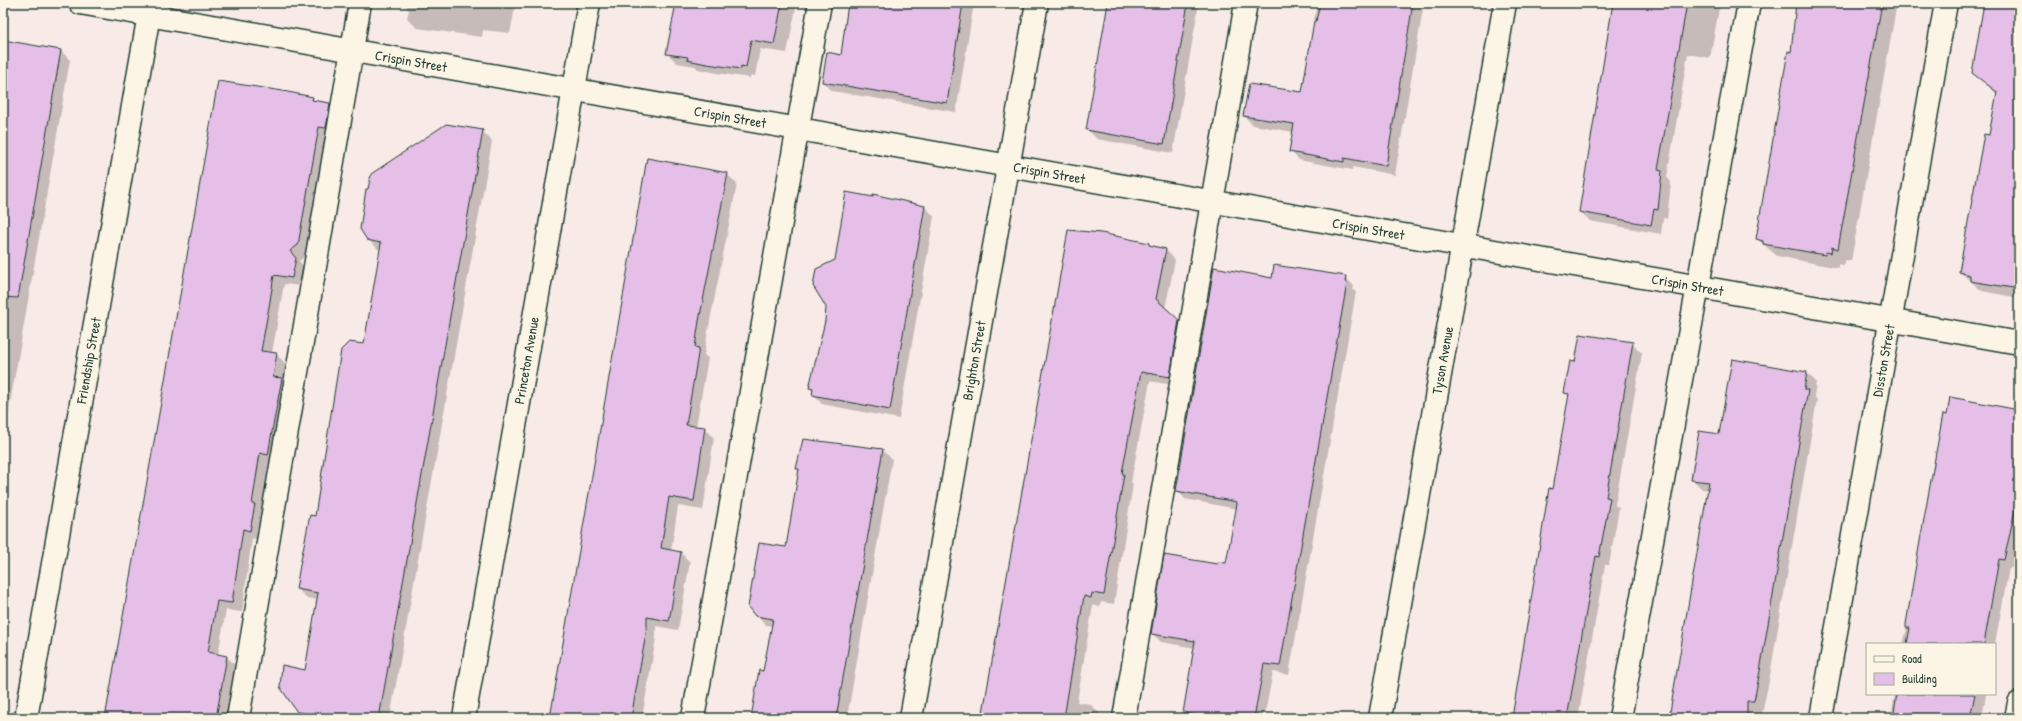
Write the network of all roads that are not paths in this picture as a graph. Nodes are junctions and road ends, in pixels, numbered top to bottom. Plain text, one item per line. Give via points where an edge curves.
1 (80, 3) edge
2 (360, 3) edge
3 (589, 3) edge
4 (820, 3) edge
5 (1037, 3) edge
6 (1246, 3) edge
7 (1505, 3) edge
8 (1749, 3) edge
9 (1946, 3) edge
10 (150, 9) edge
11 (352, 51) junction
12 (574, 90) junction
13 (798, 129) junction
14 (1008, 165) junction
15 (1212, 202) junction
16 (1463, 245) junction
17 (1698, 287) junction
18 (1890, 320) junction
19 (2019, 343) edge
20 (2019, 703) edge
21 (26, 718) edge
22 (238, 718) edge
23 (464, 718) edge
24 (693, 718) edge
25 (911, 718) edge
26 (1124, 718) edge
27 (1380, 718) edge
28 (1620, 718) edge
29 (1821, 718) edge
30 (2016, 718) edge

1 - 10 street, Crispin Street
2 - 11 street
3 - 12 street, Princeton Avenue
4 - 13 street
5 - 14 street, Brighton Street
6 - 15 street
7 - 16 street, Tyson Avenue
8 - 17 street
9 - 18 street, Disston Street
10 - 11 street, Crispin Street
10 - 21 street, Friendship Street
11 - 12 street, Crispin Street
11 - 22 street
12 - 13 street, Crispin Street
12 - 23 street, Princeton Avenue
13 - 14 street, Crispin Street
13 - 24 street
14 - 15 street, Crispin Street
14 - 25 street, Brighton Street
15 - 16 street, Crispin Street
15 - 26 street
16 - 17 street, Crispin Street
16 - 27 street, Tyson Avenue
17 - 18 street, Crispin Street
17 - 28 street
18 - 19 street, Crispin Street
18 - 29 street, Disston Street
20 - 30 street

